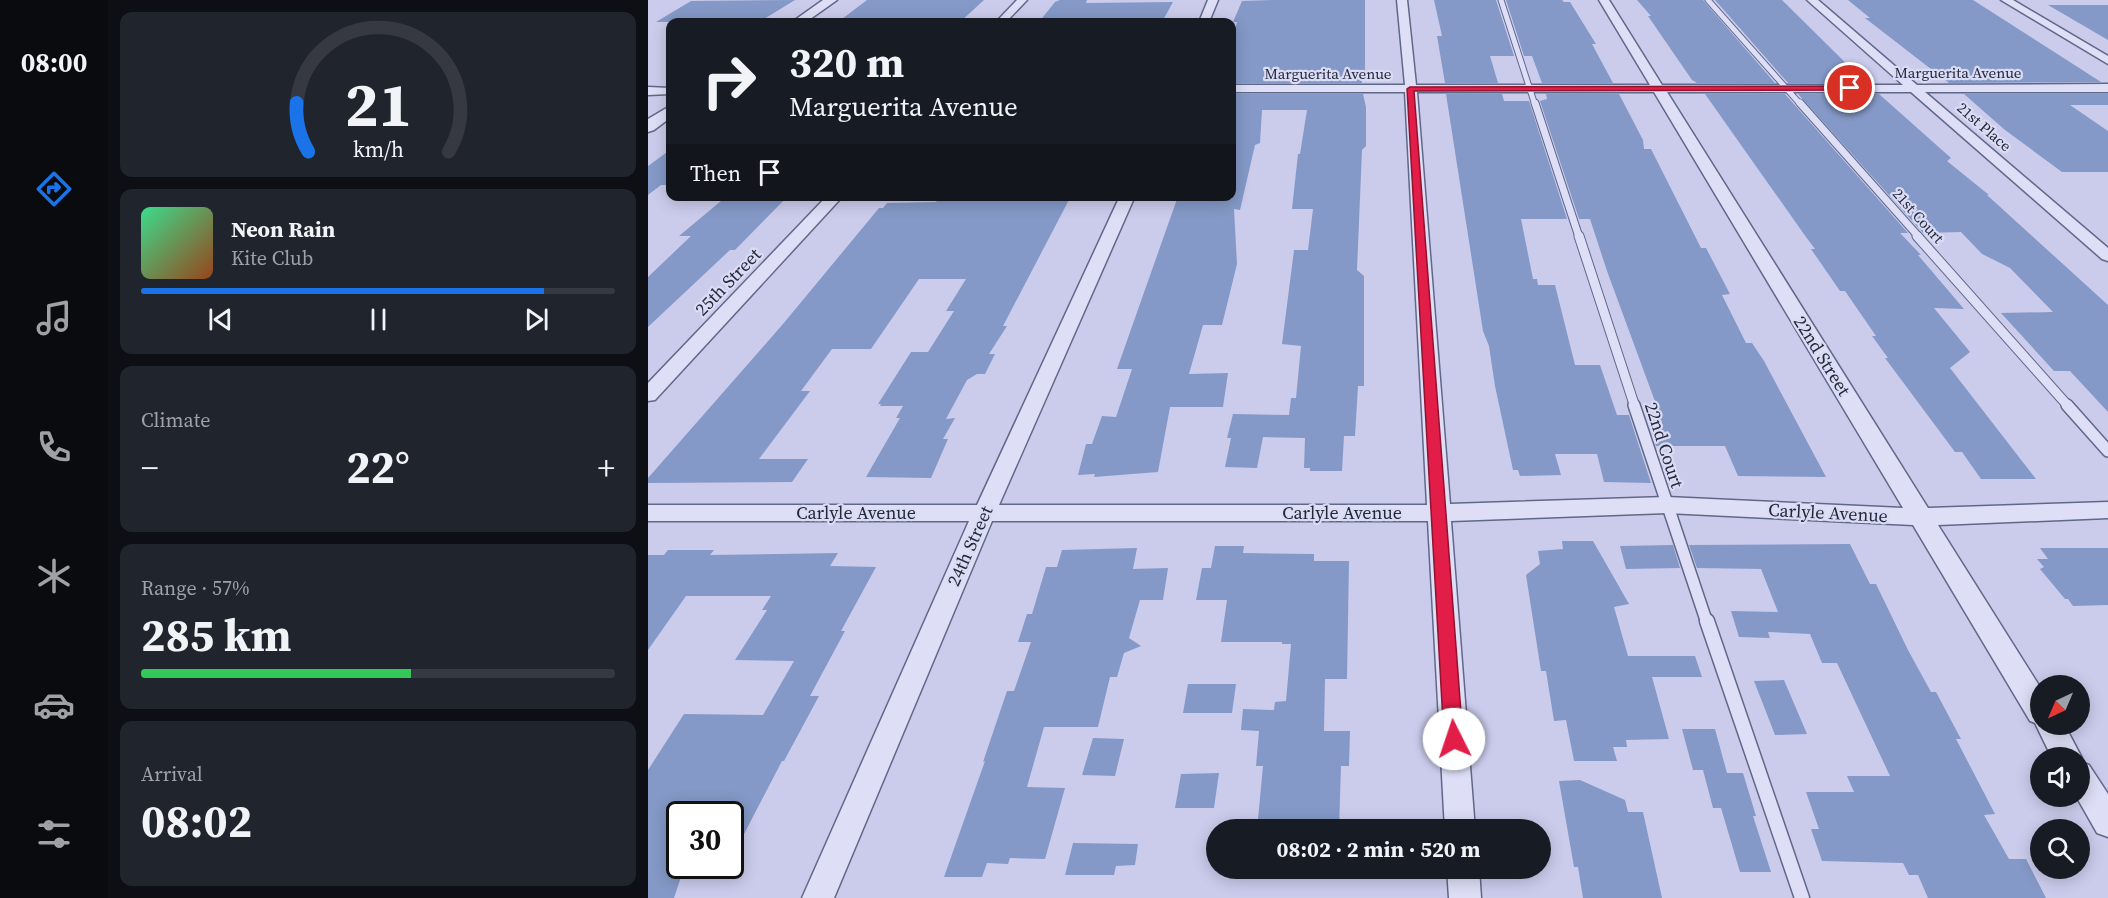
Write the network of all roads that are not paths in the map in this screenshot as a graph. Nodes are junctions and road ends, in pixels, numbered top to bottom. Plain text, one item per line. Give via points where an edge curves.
1 (831, 0) edge
2 (1022, 0) edge
3 (1213, 0) edge
4 (1402, 0) edge
5 (1501, 0) edge
6 (1604, 0) edge
7 (1708, 0) edge
8 (1812, 0) edge
9 (2006, 0) edge
10 (804, 18) edge
11 (1004, 18) edge
12 (1206, 18) edge
13 (2108, 61) edge
14 (1786, 88) junction
15 (1913, 88) junction
16 (2108, 88) edge
17 (1236, 89) edge
18 (1410, 89) junction
19 (1529, 89) junction
20 (1657, 89) junction
21 (666, 91) edge
22 (648, 92) edge
23 (666, 114) edge
24 (648, 127) edge
25 (831, 201) edge
26 (1126, 201) edge
27 (2108, 256) edge
28 (648, 395) edge
29 (2108, 451) edge
30 (1667, 505) junction
31 (2108, 510) edge
32 (648, 513) edge
33 (984, 513) junction
34 (1437, 513) junction
35 (1920, 517) junction
36 (2030, 696) edge
37 (2090, 793) edge
38 (1459, 819) edge
39 (2108, 822) edge
40 (1464, 879) edge
41 (818, 898) edge
42 (1465, 898) edge
43 (1802, 898) edge

1 - 10 street
2 - 11 street
3 - 12 street
4 - 18 street
5 - 19 lane, 22nd Court
6 - 20 street, 22nd Street
7 - 14 lane, 21st Court
8 - 15 street, 21st Place
9 - 13 street
14 - 15 street, Marguerita Avenue
14 - 20 street, Marguerita Avenue
14 - 29 lane, 21st Court
15 - 16 street, Marguerita Avenue
15 - 27 street, 21st Place
17 - 18 street, Marguerita Avenue
18 - 19 street, Marguerita Avenue
18 - 34 street
19 - 20 street, Marguerita Avenue
19 - 30 lane, 22nd Court
20 - 35 street, 22nd Street
21 - 22 street
23 - 24 street
25 - 28 street, 25th Street
26 - 33 street, 24th Street
30 - 34 street, Carlyle Avenue
30 - 35 street, Carlyle Avenue
30 - 43 lane, 22nd Court
31 - 35 street, Carlyle Avenue
32 - 33 street, Carlyle Avenue
33 - 34 street, Carlyle Avenue
33 - 41 street, 24th Street
34 - 38 street
35 - 36 street, 22nd Street
37 - 39 street
40 - 42 street

